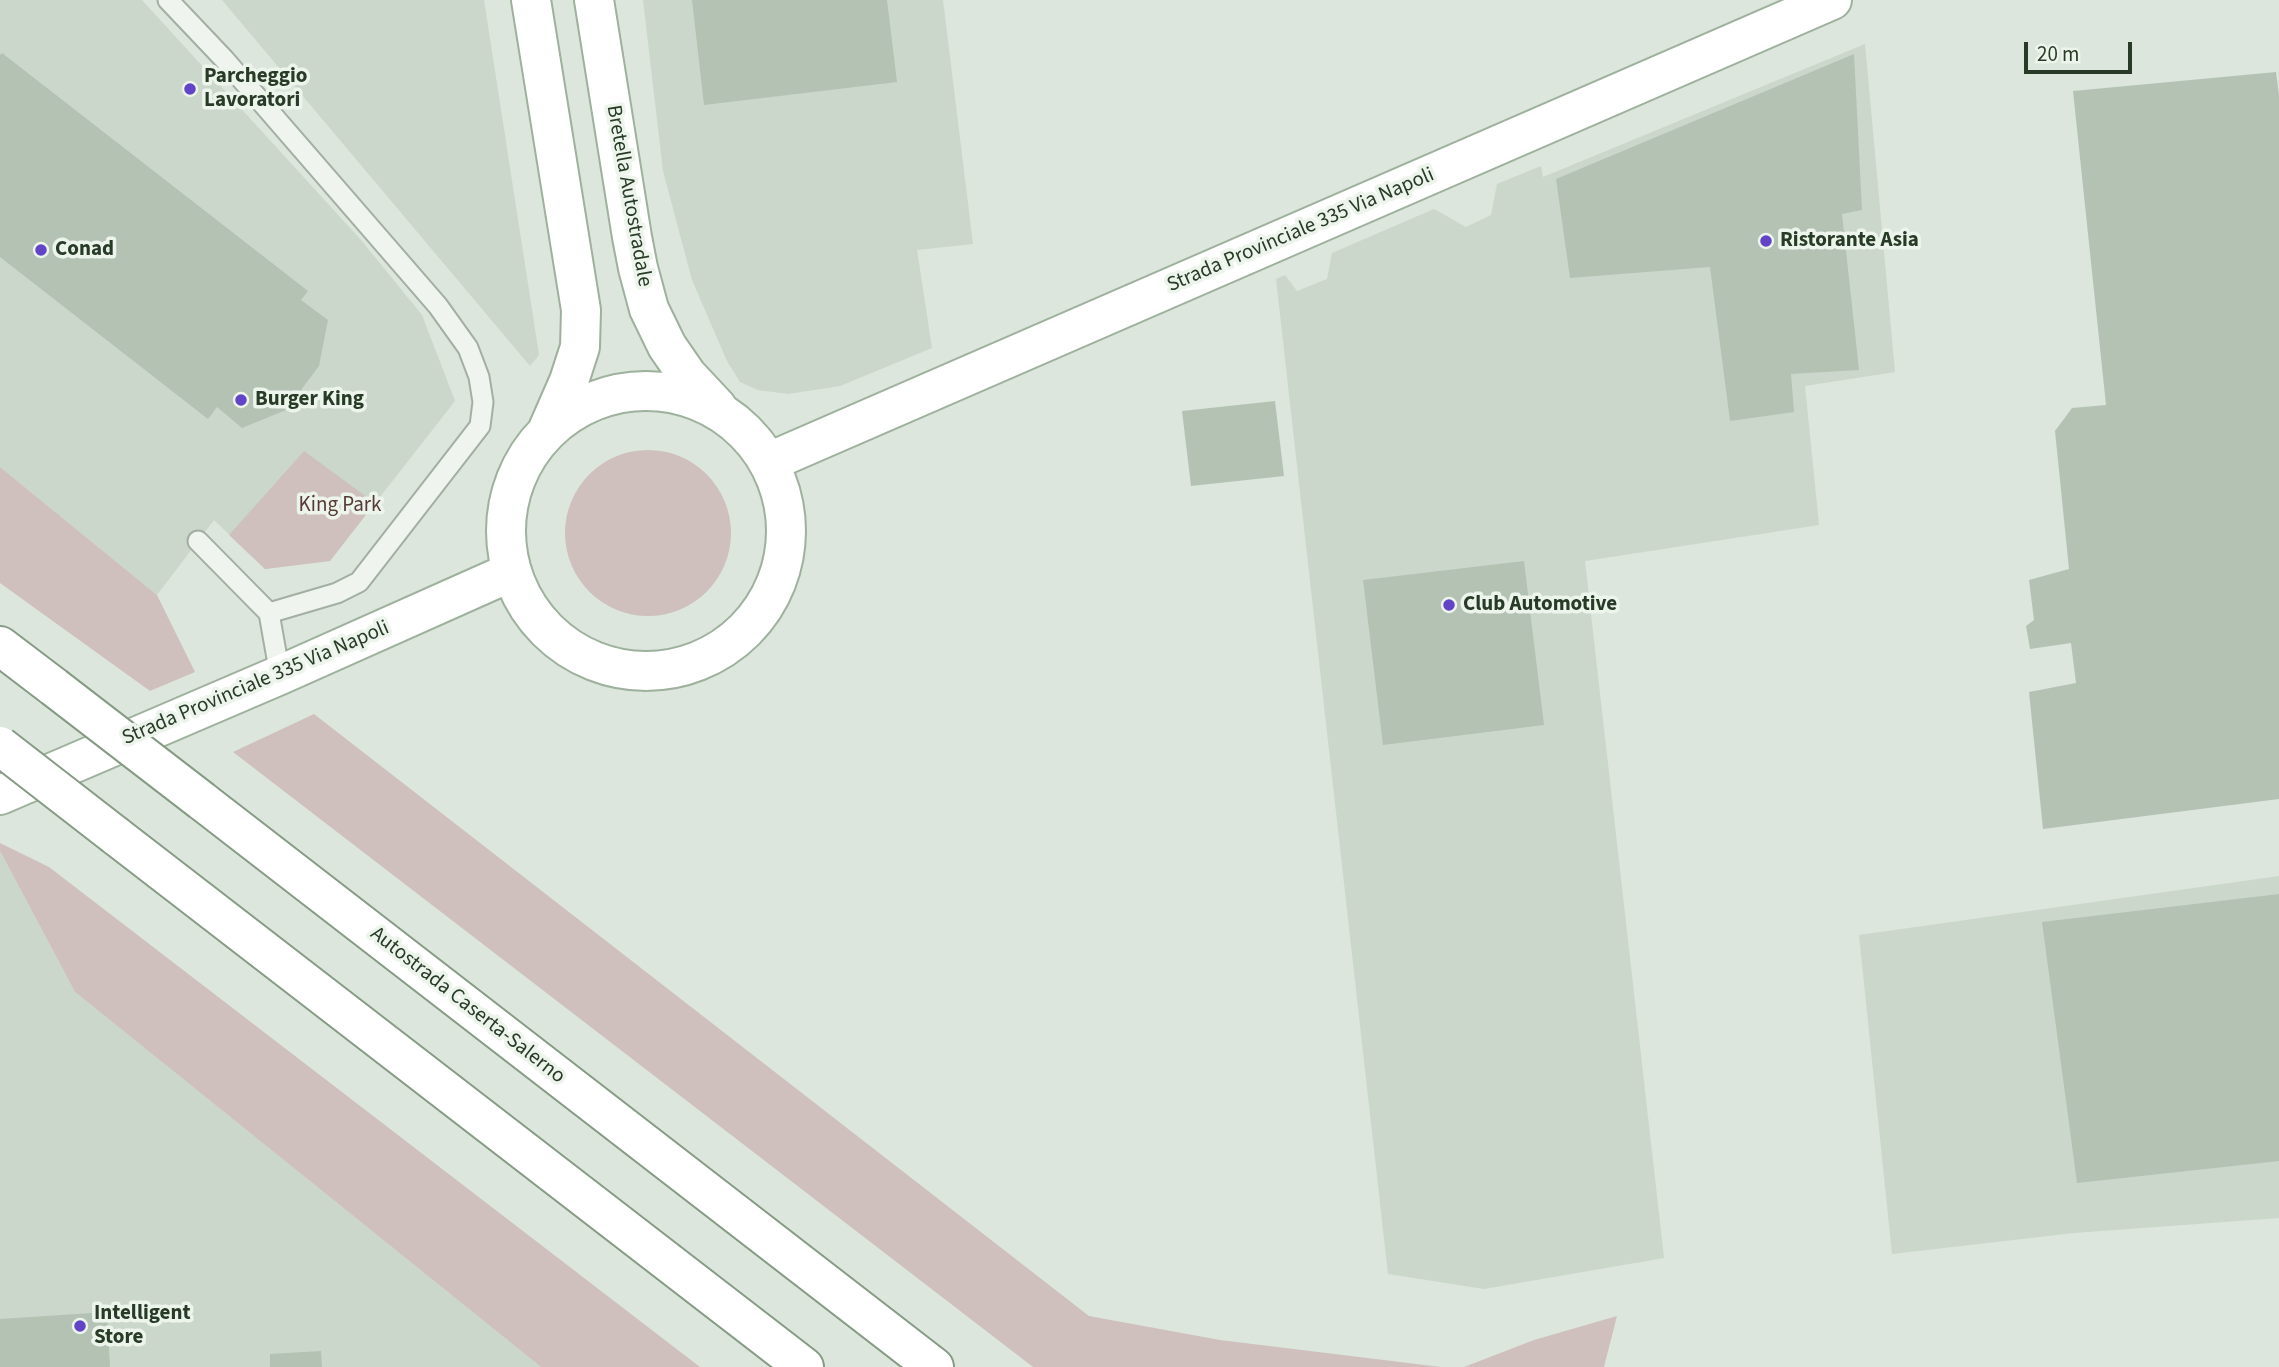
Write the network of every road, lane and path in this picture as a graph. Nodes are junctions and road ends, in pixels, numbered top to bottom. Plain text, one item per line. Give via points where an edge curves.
1 (168, 0) edge
2 (531, 0) edge
3 (594, 0) edge
4 (1832, 0) edge
5 (721, 411) junction
6 (548, 429) junction
7 (769, 462) junction
8 (198, 541) dead end
9 (511, 572) junction
10 (269, 613) junction
11 (0, 646) edge
12 (280, 675) junction
13 (0, 746) edge
14 (0, 795) edge
15 (804, 1367) edge
16 (934, 1367) edge

1 - 10 lane via 439,306 468,348 479,377 480,426 359,582
2 - 6 main road via 581,310 580,347
3 - 5 main road, Bretella Autostradale via 632,237 649,309 667,346
4 - 7 main road, Strada Provinciale 335 Via Napoli
5 - 6 main road via 662,391 631,391 592,401
5 - 7 main road via 748,434
6 - 9 main road via 523,462 506,511 505,542
7 - 9 main road via 782,494 787,527 777,581 755,620 730,643 701,660 669,669 636,671 592,660 546,630 525,603
8 - 10 lane
9 - 12 main road, Strada Provinciale 335 Via Napoli
10 - 12 lane
11 - 16 main road, Autostrada Caserta-Salerno, bridge
12 - 14 main road, Strada Provinciale 335 Via Napoli
13 - 15 main road, bridge

